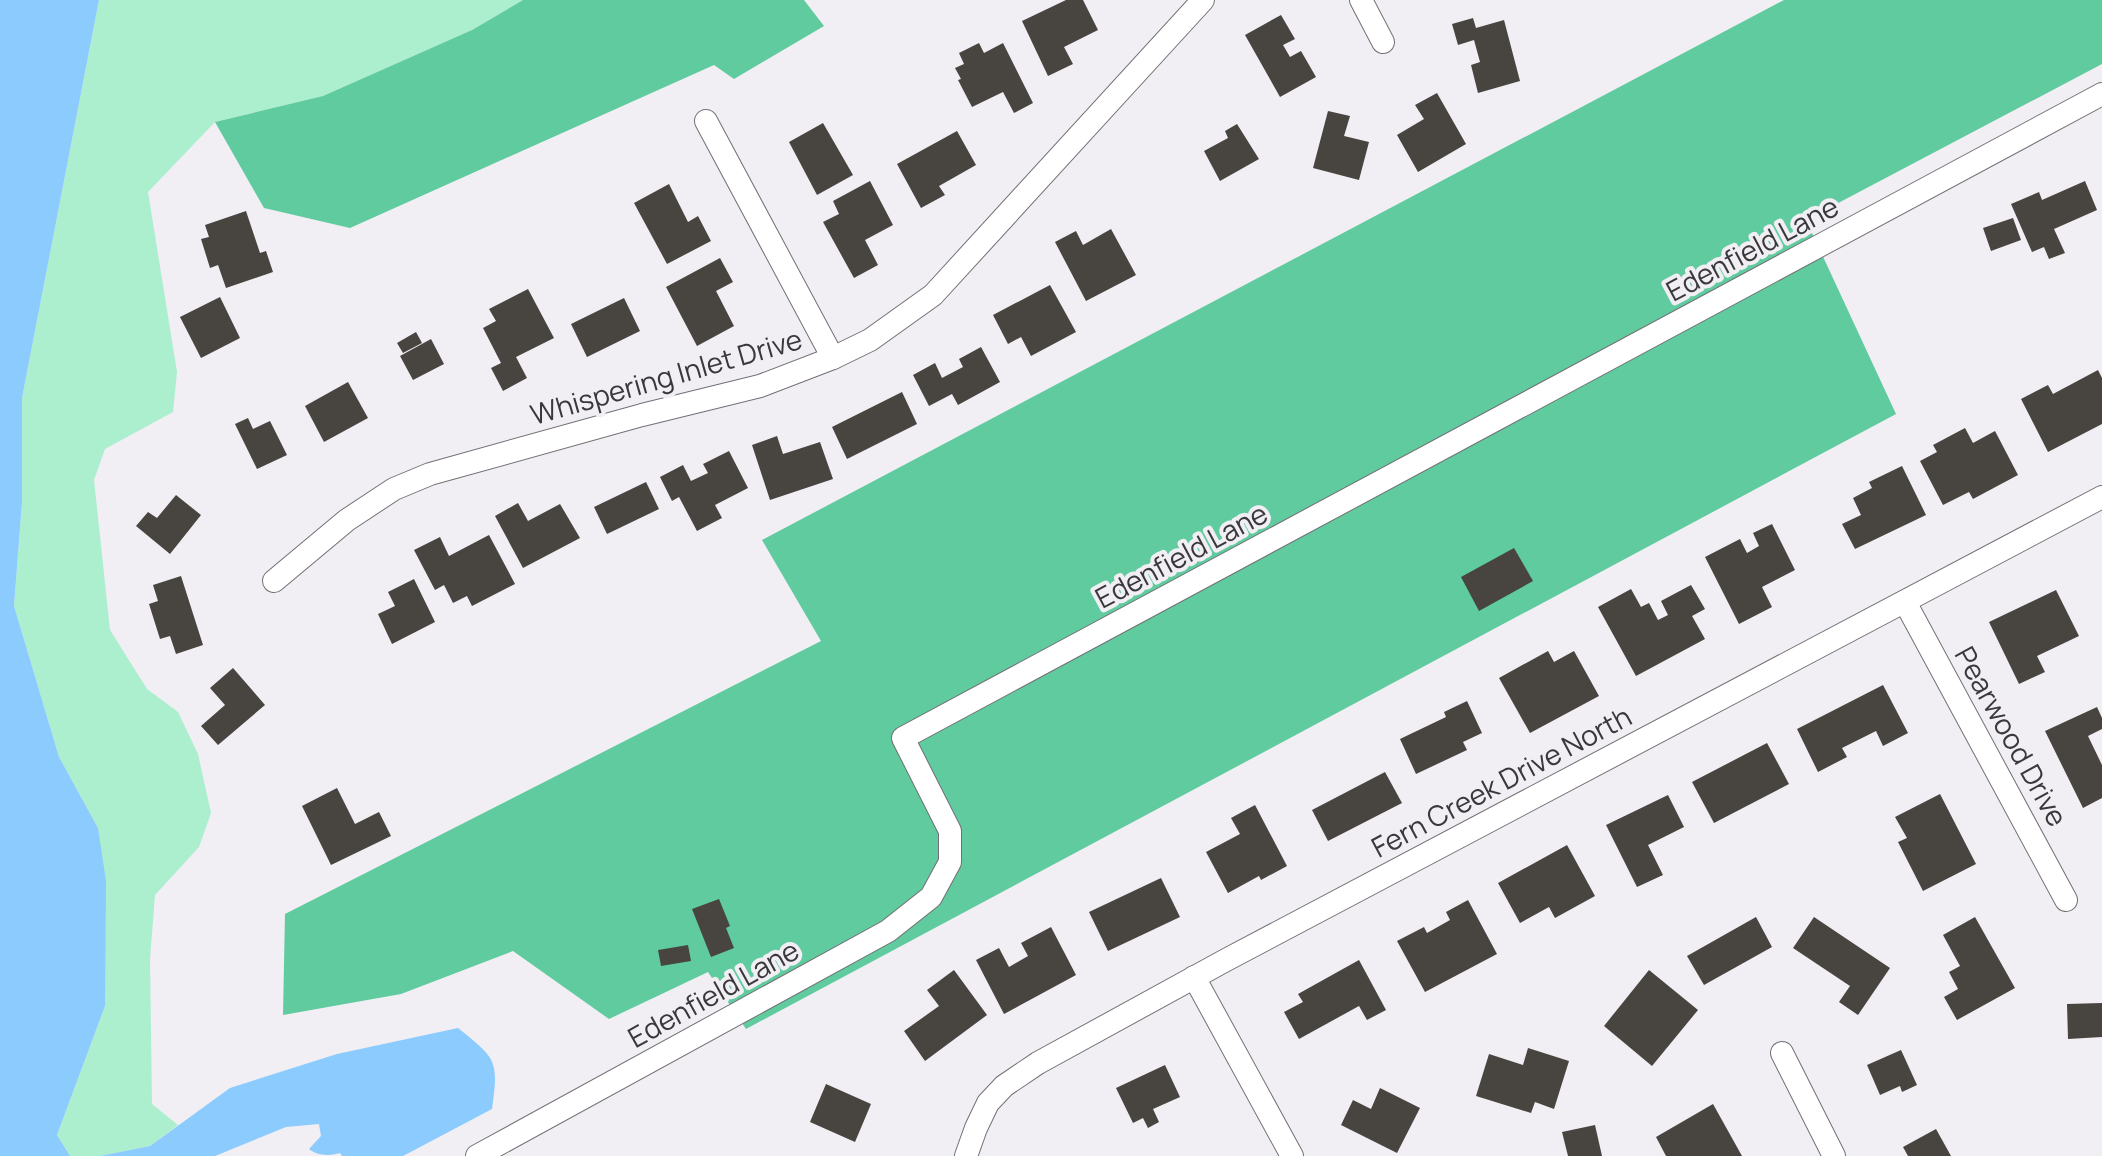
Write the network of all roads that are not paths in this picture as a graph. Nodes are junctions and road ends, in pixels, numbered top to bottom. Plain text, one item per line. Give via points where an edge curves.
1 (1203, 0) edge
2 (1361, 0) edge
3 (1383, 42) dead end
4 (2102, 94) edge
5 (706, 121) dead end
6 (833, 358) junction
7 (2102, 497) edge
8 (274, 581) dead end
9 (1905, 602) junction
10 (2066, 900) dead end
11 (1194, 977) junction
12 (1782, 1053) dead end
13 (477, 1156) edge
14 (966, 1156) edge
15 (1292, 1156) edge
16 (1834, 1156) edge

1 - 6 street, Whispering Inlet Drive via 933,295 870,340
2 - 3 street
4 - 13 street, Edenfield Lane via 903,738 950,831 950,862 931,897 888,931
5 - 6 street
6 - 8 street, Whispering Inlet Drive via 760,386 430,474 394,489 347,520
7 - 9 street, Fern Creek Drive North
9 - 10 street, Pearwood Drive
9 - 11 street, Fern Creek Drive North
11 - 14 street, Fern Creek Drive North via 1004,1086 988,1103
11 - 15 street
12 - 16 street

